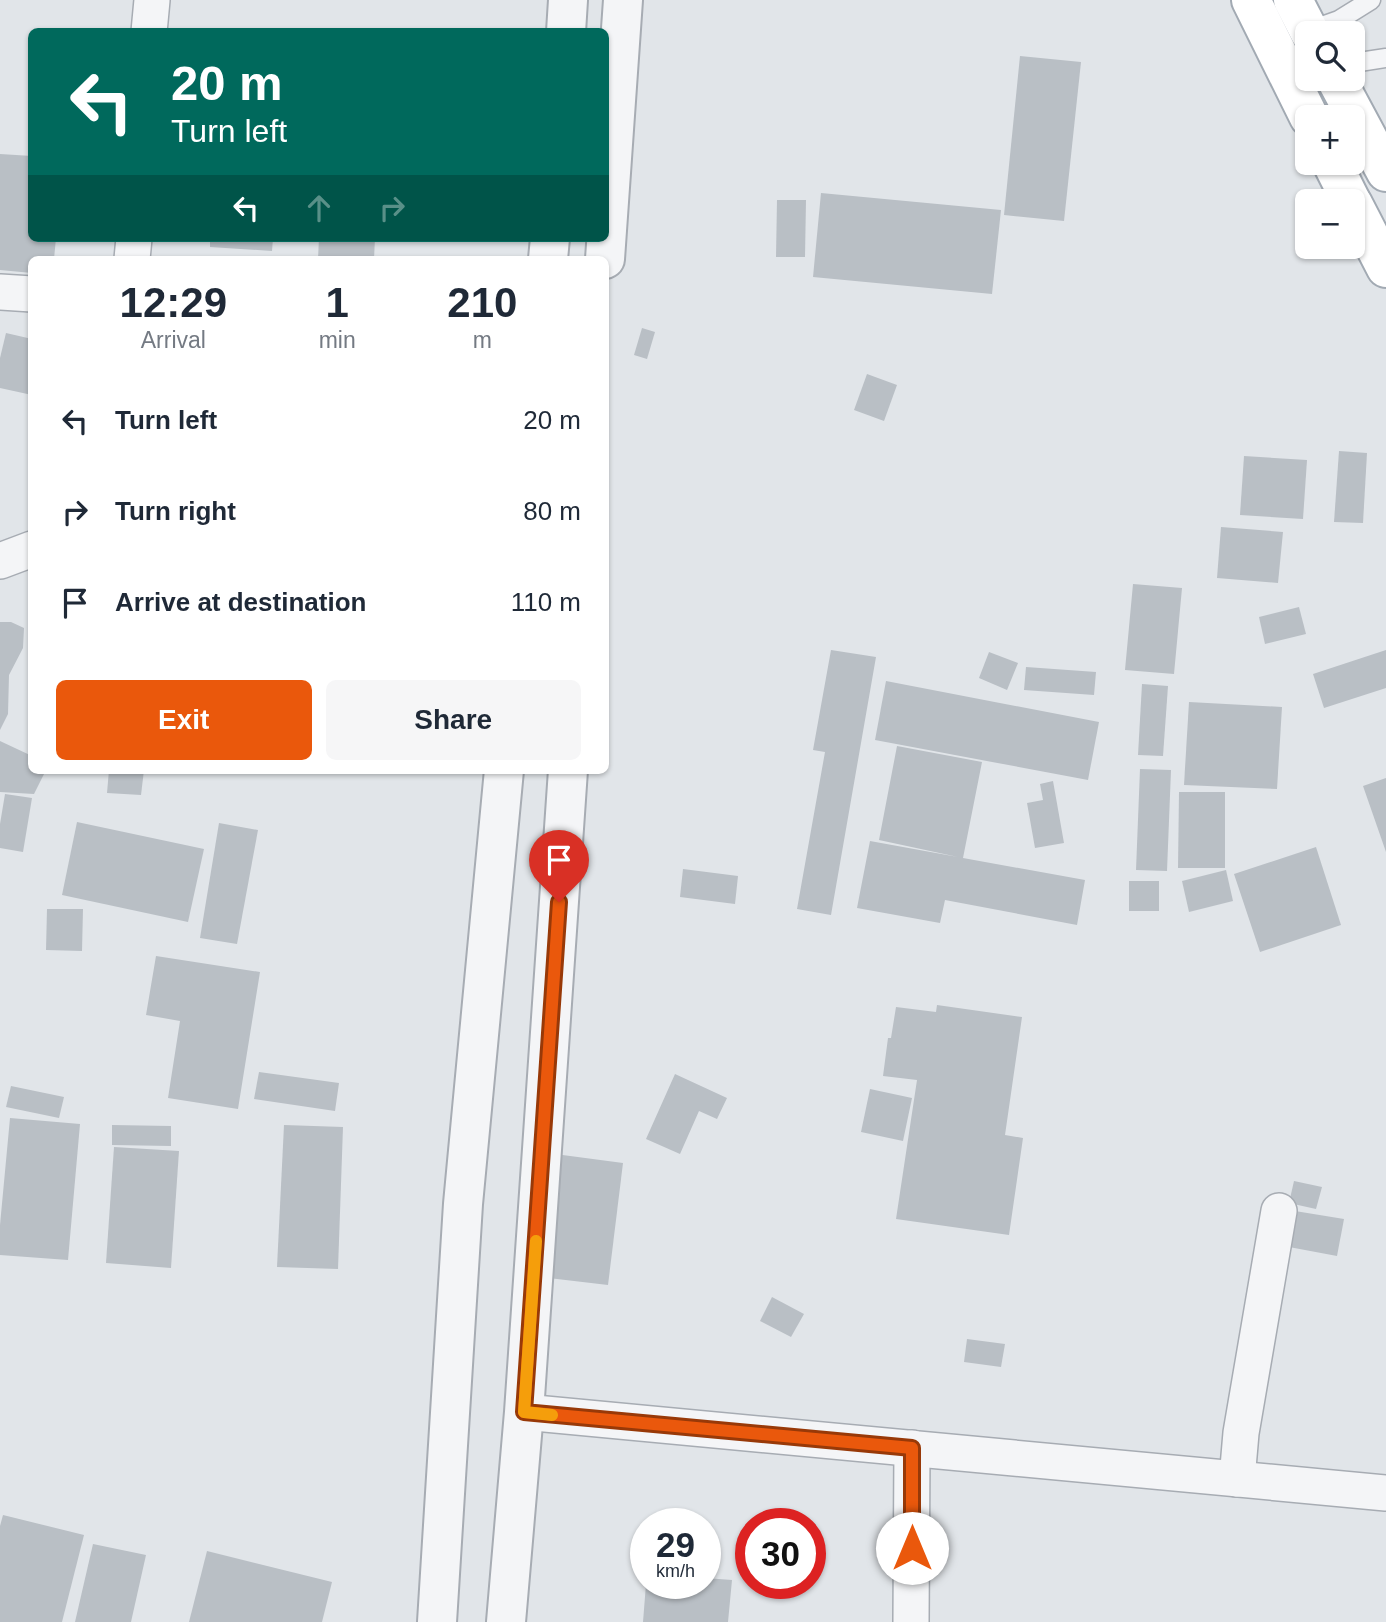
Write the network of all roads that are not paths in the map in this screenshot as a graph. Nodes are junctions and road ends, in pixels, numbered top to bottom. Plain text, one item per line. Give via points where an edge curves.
1 (152, 0) edge
2 (568, 0) edge
3 (623, 0) edge
4 (1251, 0) edge
5 (1371, 0) edge
6 (1322, 21) edge
7 (149, 28) edge
8 (566, 28) edge
9 (1386, 58) edge
10 (1365, 61) edge
11 (1342, 91) edge
12 (1303, 94) edge
13 (1386, 172) edge
14 (609, 201) edge
15 (1365, 228) edge
16 (1386, 268) edge
17 (0, 292) edge
18 (28, 294) edge
19 (28, 550) edge
20 (0, 561) edge
21 (504, 774) edge
22 (568, 774) edge
23 (1279, 1211) dead end
24 (524, 1412) junction
25 (912, 1448) junction
26 (1237, 1479) junction
27 (1386, 1493) edge
28 (436, 1622) edge
29 (506, 1622) edge
30 (911, 1622) edge

1 - 7 street
2 - 8 street
3 - 14 street
4 - 12 main road
5 - 6 lane via 1339,20
9 - 10 lane
11 - 13 main road
15 - 16 main road
17 - 18 street
19 - 20 street
21 - 28 street via 463,1204
22 - 24 street
23 - 26 street
24 - 25 street
24 - 29 street
25 - 26 street
25 - 30 street
26 - 27 street

